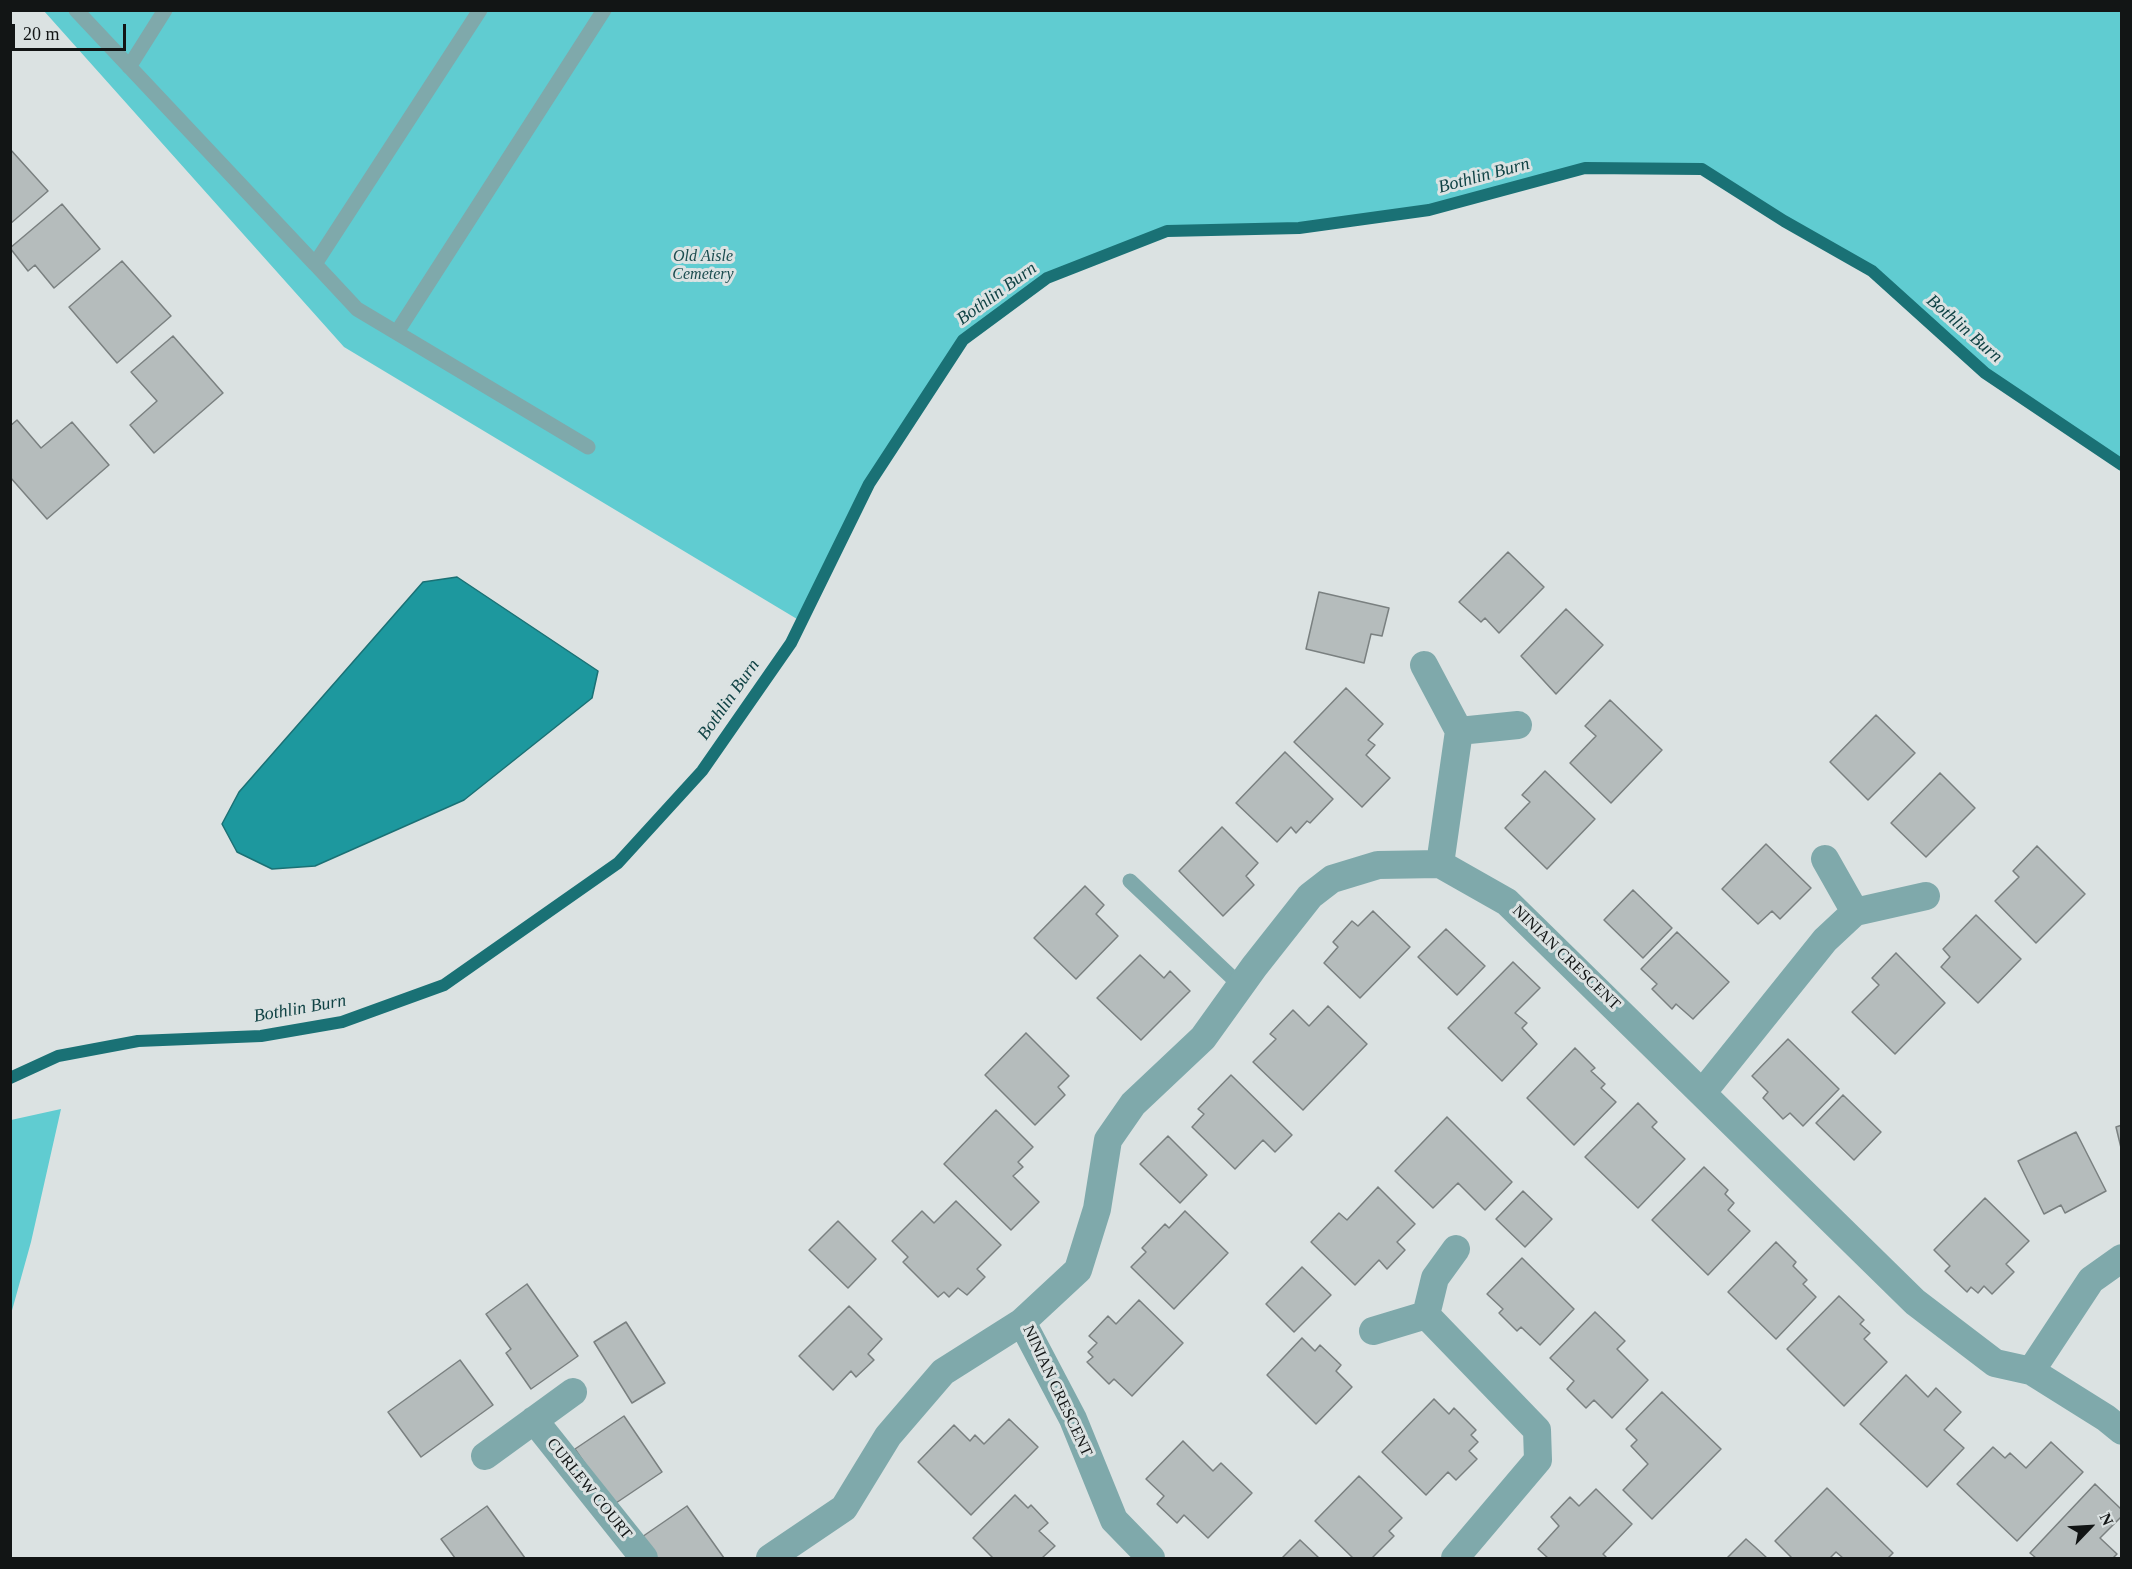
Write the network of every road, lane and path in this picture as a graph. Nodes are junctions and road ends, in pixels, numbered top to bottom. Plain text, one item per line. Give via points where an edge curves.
1 (76, 10) edge
2 (165, 10) edge
3 (480, 10) edge
4 (604, 10) edge
5 (129, 67) junction
6 (315, 264) junction
7 (397, 332) junction
8 (588, 447) dead end
9 (1424, 665) dead end
10 (1518, 725) dead end
11 (1459, 731) junction
12 (1825, 860) dead end
13 (1440, 864) junction
14 (1130, 881) dead end
15 (1926, 896) dead end
16 (1855, 912) junction
17 (1241, 986) junction
18 (1703, 1092) junction
19 (1456, 1249) dead end
20 (2121, 1258) edge
21 (1426, 1315) junction
22 (1022, 1322) junction
23 (1373, 1331) dead end
24 (2031, 1371) junction
25 (573, 1392) dead end
26 (534, 1420) junction
27 (2121, 1431) edge
28 (485, 1456) dead end
29 (644, 1558) edge
30 (770, 1558) edge
31 (1151, 1558) edge
32 (1455, 1558) edge

1 - 5 lane
2 - 5 lane
3 - 6 lane
4 - 7 lane
5 - 6 lane
6 - 7 lane via 357,309
7 - 8 lane
9 - 11 street
10 - 11 street
11 - 13 street
12 - 16 street
13 - 17 street, NINIAN CRESCENT via 1378,865 1332,879 1310,896
13 - 18 street, NINIAN CRESCENT via 1507,902
14 - 17 lane
15 - 16 street
16 - 18 street via 1825,940
17 - 22 street, NINIAN CRESCENT via 1203,1038 1133,1104 1108,1140 1097,1209 1078,1270
18 - 24 street, NINIAN CRESCENT via 1915,1302 1995,1363
19 - 21 street via 1435,1278
20 - 24 street via 2091,1280
21 - 23 street
21 - 32 street via 1537,1430 1538,1460
22 - 30 street via 943,1372 888,1437 844,1508
22 - 31 street, NINIAN CRESCENT via 1073,1419 1114,1520
24 - 27 street, NINIAN CRESCENT
25 - 26 street
26 - 28 street
26 - 29 street, CURLEW COURT

